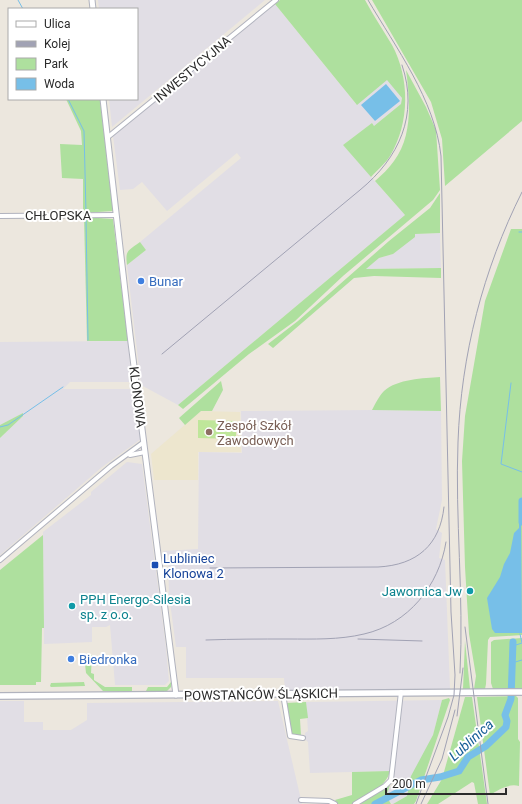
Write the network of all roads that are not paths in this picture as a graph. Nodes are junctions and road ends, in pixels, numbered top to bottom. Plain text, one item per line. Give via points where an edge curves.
1 (276, 0) edge
2 (103, 100) edge
3 (108, 137) junction
4 (116, 215) junction
5 (0, 216) edge
6 (144, 442) junction
7 (145, 452) junction
8 (124, 457) junction
9 (0, 560) edge
10 (401, 692) junction
11 (522, 692) edge
12 (283, 694) junction
13 (176, 695) junction
14 (0, 696) edge
15 (304, 738) dead end
16 (301, 800) dead end
17 (336, 804) edge
18 (355, 804) edge

1 - 3 street, INWESTYCYJNA
2 - 3 street, KLONOWA
3 - 4 street, KLONOWA
4 - 5 street, CHŁOPSKA
4 - 6 street, KLONOWA
6 - 7 street, KLONOWA
6 - 8 street
7 - 8 street
7 - 13 street, KLONOWA
8 - 9 street
10 - 11 main road, POWSTAŃCÓW ŚLĄSKICH
10 - 12 main road, POWSTAŃCÓW ŚLĄSKICH
10 - 18 street via 391,780
12 - 13 main road, POWSTAŃCÓW ŚLĄSKICH
12 - 15 street via 290,736
13 - 14 main road, POWSTAŃCÓW ŚLĄSKICH
16 - 17 street

